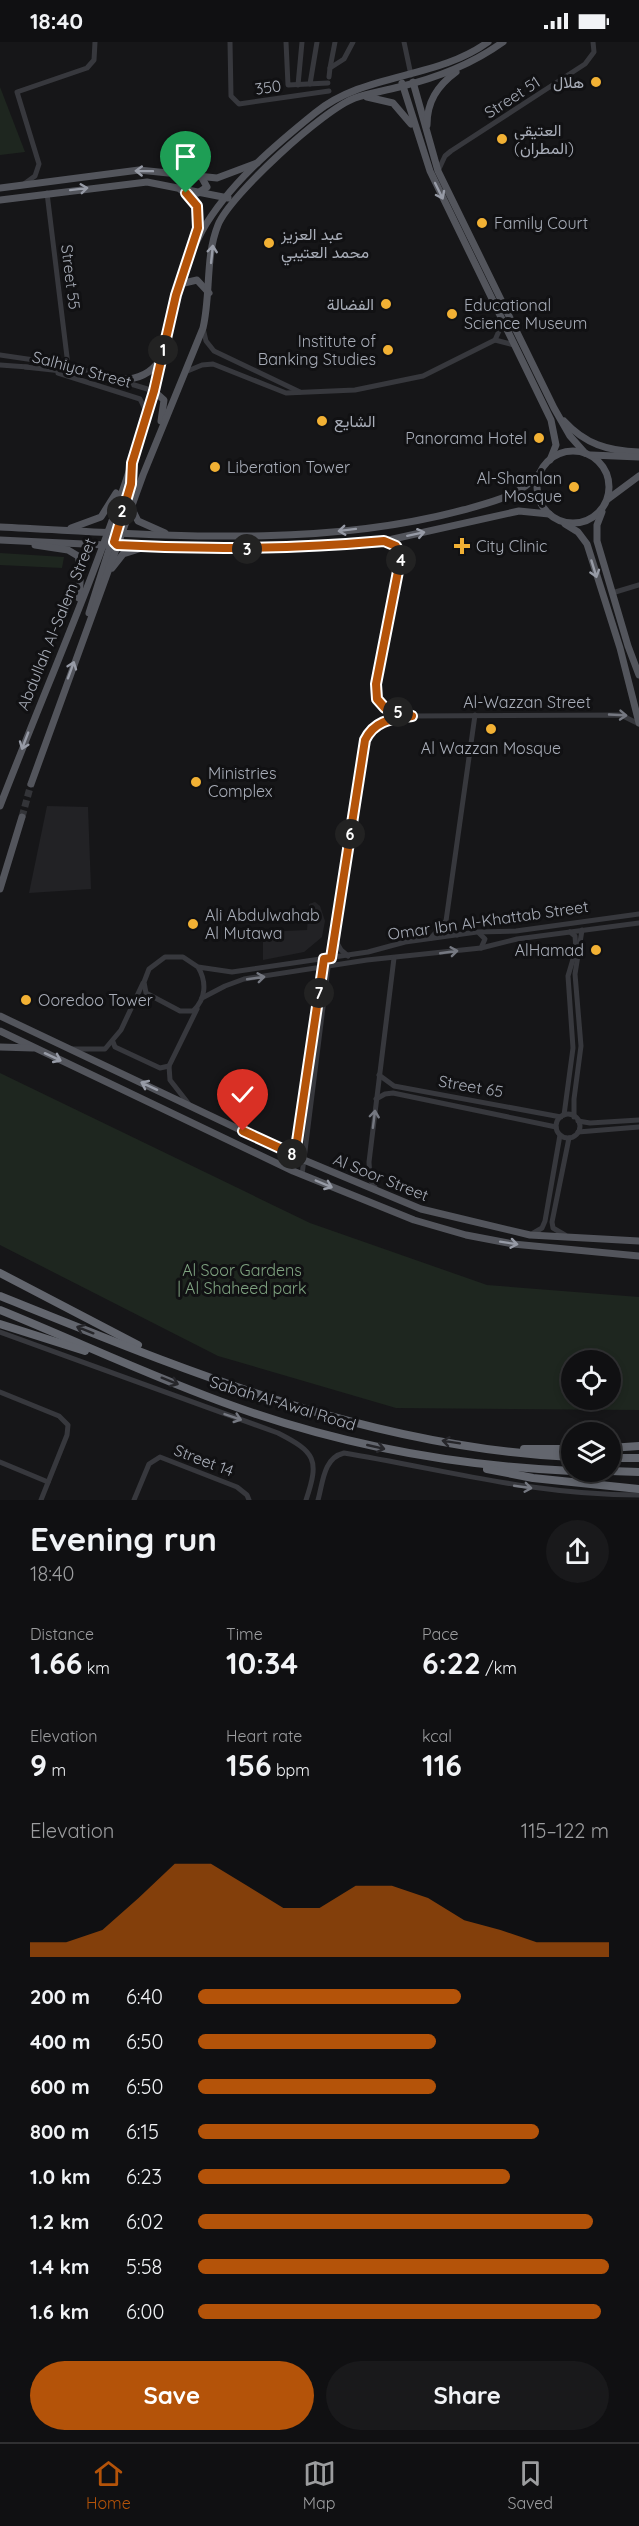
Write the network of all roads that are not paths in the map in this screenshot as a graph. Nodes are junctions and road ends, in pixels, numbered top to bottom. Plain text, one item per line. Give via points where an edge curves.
1 (95, 42) edge
2 (230, 42) edge
3 (286, 42) edge
4 (302, 42) edge
5 (317, 42) edge
6 (335, 42) edge
7 (352, 42) edge
8 (404, 42) edge
9 (488, 42) edge
10 (503, 42) edge
11 (593, 42) edge
12 (286, 62) junction
13 (300, 64) junction
14 (464, 67) junction
15 (330, 68) junction
16 (411, 75) junction
17 (401, 78) junction
18 (310, 84) junction
19 (413, 84) junction
20 (298, 85) junction
21 (404, 86) junction
22 (329, 91) dead end
23 (358, 97) junction
24 (418, 137) junction
25 (427, 137) junction
26 (262, 160) junction
27 (438, 171) junction
28 (202, 178) junction
29 (23, 185) junction
30 (173, 186) junction
31 (0, 188) edge
32 (198, 192) junction
33 (47, 193) junction
34 (239, 195) junction
35 (225, 198) junction
36 (0, 200) edge
37 (194, 246) junction
38 (180, 284) junction
39 (209, 293) junction
40 (503, 322) junction
41 (203, 328) junction
42 (495, 340) junction
43 (514, 345) junction
44 (0, 355) edge
45 (224, 356) junction
46 (162, 358) junction
47 (0, 365) edge
48 (68, 365) junction
49 (25, 367) junction
50 (218, 367) junction
51 (185, 372) junction
52 (115, 379) junction
53 (154, 391) junction
54 (300, 392) junction
55 (554, 408) junction
56 (147, 413) junction
57 (588, 454) junction
58 (639, 454) edge
59 (550, 460) junction
60 (132, 463) junction
61 (540, 473) junction
62 (143, 475) junction
63 (639, 476) edge
64 (125, 478) junction
65 (608, 499) junction
66 (131, 507) junction
67 (604, 507) junction
68 (549, 514) junction
69 (563, 522) junction
70 (0, 527) edge
71 (46, 529) junction
72 (66, 530) junction
73 (115, 532) junction
74 (170, 534) junction
75 (0, 538) edge
76 (9, 540) junction
77 (384, 541) junction
78 (110, 544) junction
79 (149, 547) junction
80 (639, 585) edge
81 (100, 591) junction
82 (612, 593) junction
83 (78, 609) junction
84 (88, 625) junction
85 (639, 676) edge
86 (627, 680) junction
87 (475, 715) junction
88 (412, 716) junction
89 (639, 724) edge
90 (31, 784) tunnel mouth
91 (0, 806) edge
92 (22, 817) tunnel mouth
93 (0, 889) edge
94 (639, 914) edge
95 (446, 921) junction
96 (639, 923) edge
97 (582, 930) junction
98 (477, 932) junction
99 (570, 932) junction
100 (332, 935) junction
101 (459, 935) junction
102 (430, 939) junction
103 (405, 942) junction
104 (481, 948) junction
105 (348, 956) junction
106 (408, 957) junction
107 (394, 958) junction
108 (327, 959) junction
109 (198, 967) junction
110 (326, 967) junction
111 (222, 972) junction
112 (144, 981) junction
113 (225, 986) junction
114 (202, 998) junction
115 (198, 1005) junction
116 (0, 1016) edge
117 (0, 1031) edge
118 (113, 1042) junction
119 (0, 1047) edge
120 (35, 1048) junction
121 (68, 1048) junction
122 (169, 1066) junction
123 (379, 1075) junction
124 (376, 1099) junction
125 (192, 1107) junction
126 (562, 1116) junction
127 (576, 1119) junction
128 (639, 1120) edge
129 (556, 1127) junction
130 (639, 1127) edge
131 (578, 1132) junction
132 (560, 1135) junction
133 (569, 1138) junction
134 (295, 1155) junction
135 (304, 1160) junction
136 (293, 1171) junction
137 (302, 1175) junction
138 (382, 1194) junction
139 (530, 1235) junction
140 (577, 1239) junction
141 (639, 1239) edge
142 (639, 1256) edge
143 (0, 1273) edge
144 (0, 1296) edge
145 (0, 1310) edge
146 (0, 1324) edge
147 (0, 1332) edge
148 (174, 1363) junction
149 (134, 1366) junction
150 (0, 1392) edge
151 (639, 1446) edge
152 (481, 1447) junction
153 (621, 1447) edge
154 (561, 1449) edge
155 (561, 1456) edge
156 (424, 1458) junction
157 (621, 1458) edge
158 (639, 1458) edge
159 (0, 1462) edge
160 (561, 1470) edge
161 (621, 1471) edge
162 (639, 1472) edge
163 (48, 1482) junction
164 (312, 1483) junction
165 (322, 1486) junction
166 (639, 1489) edge
167 (639, 1495) edge
168 (41, 1500) edge
169 (134, 1500) edge
170 (249, 1500) edge
171 (306, 1500) edge
172 (318, 1500) edge

1 - 29 street via 94,60 87,68 16,92 39,164 35,176
2 - 22 street, 350 via 231,96 239,104
3 - 12 street
4 - 13 street
5 - 18 street
6 - 15 street
7 - 15 street via 344,59
8 - 16 street
9 - 16 main road via 453,62
10 - 14 main road
11 - 27 street, Street 51 via 594,52 585,64 451,151
12 - 13 street
12 - 20 street via 288,85
13 - 20 street
14 - 19 main road, Abdullah Al-Salem Street
14 - 25 main road via 434,95 427,114
15 - 18 street via 328,80
16 - 17 main road
16 - 19 main road
17 - 21 main road
17 - 26 main road via 357,88 336,98
18 - 20 street
19 - 21 main road, Abdullah Al-Salem Street
19 - 25 main road
21 - 23 main road, Abdullah Al-Salem Street
21 - 24 main road
23 - 24 main road via 393,103 405,114
23 - 34 main road, Abdullah Al-Salem Street via 321,120
24 -> 40 main road via 429,171
25 - 27 main road
26 - 28 main road via 230,175
26 - 35 main road, Abdullah Al-Salem Street
27 - 55 main road
28 -> 29 main road via 139,170
28 - 32 main road via 207,187
29 - 31 main road
30 - 32 main road
33 -> 30 main road via 139,182
30 - 37 main road via 197,206
32 - 35 main road
33 - 36 main road
33 - 48 street, Street 55
34 - 35 main road
39 -> 34 main road, Abdullah Al-Salem Street via 213,241 222,217
35 - 37 main road, Abdullah Al-Salem Street
37 - 38 main road, Abdullah Al-Salem Street
38 - 39 main road via 197,280
38 - 46 main road, Abdullah Al-Salem Street
39 - 41 main road, Abdullah Al-Salem Street
40 - 42 street
40 - 43 main road
41 - 45 street via 210,346
41 - 51 main road, Abdullah Al-Salem Street
42 - 43 street
42 - 54 street via 418,378 355,390
43 - 59 main road via 555,429 556,445
44 - 48 street, Salhiya Street
45 - 50 street via 218,359
45 - 54 street
46 - 52 main road via 141,377
46 - 53 main road, Abdullah Al-Salem Street
47 - 49 street, Salhiya Street
48 - 49 street via 62,371
48 - 52 street, Salhiya Street
49 - 56 street, Salhiya Street via 66,375 140,399
50 - 51 street via 207,364
50 - 54 street via 282,392
51 - 62 main road, Abdullah Al-Salem Street
52 - 53 street, Salhiya Street
53 - 56 main road, Abdullah Al-Salem Street
53 - 62 main road via 165,404
55 - 57 main road via 570,436
55 - 58 main road via 593,444
56 - 60 main road, Abdullah Al-Salem Street
57 - 58 main road
57 - 59 main road via 568,451
57 - 65 main road via 602,465 607,475
59 - 61 main road
60 - 64 main road, Abdullah Al-Salem Street
60 - 73 main road via 131,484
61 - 68 main road via 538,497
61 -> 74 main road via 530,484 507,496 388,526 315,533
62 - 66 main road, Abdullah Al-Salem Street
63 - 65 main road
64 - 72 main road via 101,517
64 - 73 main road, Abdullah Al-Salem Street
65 - 67 main road
66 - 73 main road, Abdullah Al-Salem Street
66 - 74 main road via 140,522
67 - 69 main road via 588,520
67 - 82 main road via 596,536
68 - 69 main road
77 -> 68 main road via 519,511
69 -> 86 main road via 587,544
70 - 71 main road
71 - 72 main road
71 - 75 main road via 41,538
72 - 73 main road
73 - 74 main road
73 - 78 main road, Abdullah Al-Salem Street
73 - 78 main road, Abdullah Al-Salem Street
75 - 76 main road
76 - 78 main road
76 - 83 main road via 68,550 78,556
77 - 79 main road via 257,549
77 - 88 street, Al-Wazzan Street via 396,546 401,556 376,693 385,708
78 - 79 main road
78 - 81 main road, Abdullah Al-Salem Street
78 - 83 main road, Abdullah Al-Salem Street
78 - 84 main road via 91,602
79 - 81 main road via 129,551 118,559
80 - 82 street
81 - 84 main road, Abdullah Al-Salem Street
82 - 85 main road
83 -> 91 main road, Abdullah Al-Salem Street
90 -> 84 main road, Abdullah Al-Salem Street
85 - 86 main road via 632,675
86 - 89 main road
87 - 88 street, Al-Wazzan Street
87 -> 89 street, Al-Wazzan Street via 621,715
87 - 95 street
88 - 100 street, Al-Wazzan Street via 384,720 365,740
92 - 93 main road
94 - 98 street, Omar Ibn Al-Khattab Street via 516,931
95 - 101 street via 450,932
95 - 102 street
96 - 97 street, Omar Ibn Al-Khattab Street
97 - 99 street, Omar Ibn Al-Khattab Street
97 - 127 street via 575,974 581,1046 574,1099
98 - 101 street, Omar Ibn Al-Khattab Street
98 - 104 street via 485,939
99 - 104 street, Omar Ibn Al-Khattab Street
99 - 126 street via 575,936 576,949 568,976 573,1045
100 - 105 street
100 - 108 street
101 - 102 street, Omar Ibn Al-Khattab Street
102 - 103 street, Omar Ibn Al-Khattab Street
103 - 105 street, Omar Ibn Al-Khattab Street
103 - 106 street via 401,951
106 -> 104 street, Omar Ibn Al-Khattab Street
105 - 108 street, Omar Ibn Al-Khattab Street
106 - 107 street, Omar Ibn Al-Khattab Street
107 - 110 street, Omar Ibn Al-Khattab Street
107 - 123 street
108 - 110 street
108 - 111 street, Omar Ibn Al-Khattab Street
109 - 111 street, Omar Ibn Al-Khattab Street
109 - 112 street via 183,957 165,957 149,969
109 - 114 street via 205,982
113 -> 110 street, Omar Ibn Al-Khattab Street via 244,979
110 - 134 street
110 - 135 street
111 - 113 street
112 - 115 street via 150,996 180,1011 193,1011
112 - 118 street
113 - 114 street, Omar Ibn Al-Khattab Street
114 - 115 street
115 - 122 street
116 - 121 main road, Al Soor Street
117 - 120 main road, Al Soor Street
118 - 121 street via 96,1051
118 - 122 street via 115,1047 160,1068
119 - 120 main road
120 -> 136 main road, Al Soor Street
125 -> 121 main road, Al Soor Street
122 - 125 street via 175,1089
123 - 124 street
123 - 126 street, Street 65 via 394,1086
124 - 129 street, Street 65 via 393,1093
138 -> 124 street via 374,1186 369,1170
125 - 134 main road, Al Soor Street
126 - 127 street
126 - 129 street
127 - 128 street via 590,1123
127 - 131 street
129 - 132 street
130 - 131 street
131 - 133 street
132 - 133 street
132 - 139 street via 545,1221 542,1228
133 - 140 street via 552,1222 558,1233
134 - 135 main road, Al Soor Street
134 - 136 street
135 - 137 street
135 - 138 main road, Al Soor Street
136 - 137 main road, Al Soor Street
137 -> 142 main road, Al Soor Street via 403,1217 465,1235 554,1249
138 - 139 main road, Al Soor Street via 455,1219
139 - 140 main road, Al Soor Street
140 - 141 main road, Al Soor Street
143 - 148 highway
148 -> 144 highway, Sabah Al-Awal Road
145 - 149 highway, Sabah Al-Awal Road
146 - 149 highway
147 -> 164 street, Sabah Al-Awal Road via 278,1433 308,1451 314,1461
152 -> 148 highway, Sabah Al-Awal Road via 378,1430 302,1410
149 -> 156 highway, Sabah Al-Awal Road via 265,1417
150 - 163 street via 59,1416 68,1425
151 - 153 highway
152 - 154 highway
152 - 155 highway, Sabah Al-Awal Road
156 - 160 highway, Sabah Al-Awal Road
156 - 166 highway via 532,1478
157 - 158 highway
159 - 163 street
161 - 162 highway
163 - 168 street
164 - 165 street via 319,1480
164 - 171 street
165 -> 167 street, Sabah Al-Awal Road via 329,1463 344,1453 554,1492
165 - 172 street, Sabah Al-Awal Road
169 - 170 street, Street 14 via 149,1464 160,1458 237,1487

